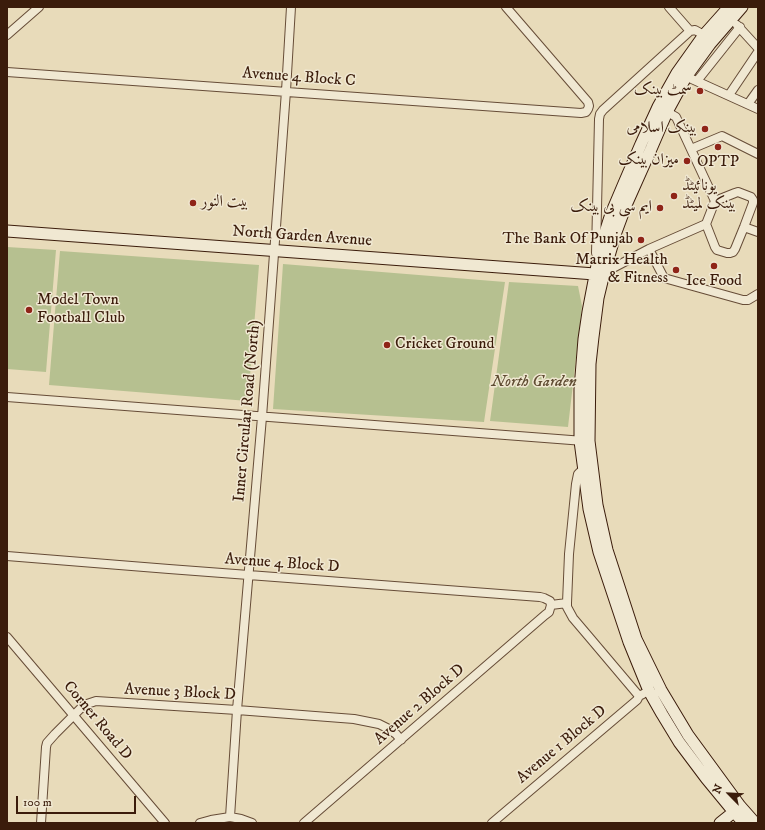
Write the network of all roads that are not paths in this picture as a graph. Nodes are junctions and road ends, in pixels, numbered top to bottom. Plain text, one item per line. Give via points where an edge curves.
1 (39, 7) edge
2 (291, 7) edge
3 (506, 7) edge
4 (669, 7) edge
5 (729, 7) edge
6 (742, 7) edge
7 (731, 19) junction
8 (740, 27) junction
9 (690, 31) junction
10 (7, 35) edge
11 (704, 35) junction
12 (758, 48) edge
13 (758, 52) edge
14 (7, 72) edge
15 (681, 75) junction
16 (697, 81) junction
17 (758, 90) edge
18 (286, 91) junction
19 (729, 95) junction
20 (748, 104) junction
21 (758, 109) edge
22 (588, 110) junction
23 (663, 110) junction
24 (600, 114) junction
25 (691, 149) junction
26 (758, 154) edge
27 (715, 200) junction
28 (706, 224) junction
29 (744, 227) junction
30 (7, 231) edge
31 (758, 232) edge
32 (649, 249) junction
33 (274, 251) junction
34 (599, 274) junction
35 (758, 294) edge
36 (7, 397) edge
37 (262, 417) junction
38 (585, 441) junction
39 (584, 471) junction
40 (7, 556) edge
41 (248, 575) junction
42 (567, 603) junction
43 (551, 605) junction
44 (7, 638) edge
45 (649, 691) junction
46 (237, 710) junction
47 (74, 716) junction
48 (401, 740) junction
49 (737, 809) junction
50 (230, 818) junction
51 (41, 823) edge
52 (165, 823) edge
53 (200, 823) edge
54 (252, 823) edge
55 (304, 823) edge
56 (492, 823) edge
57 (720, 823) edge
58 (744, 823) edge
59 (756, 823) edge

1 - 10 street
2 - 18 street, Inner Circular Road (North)
3 - 22 street via 588,102
4 - 9 street
5 - 11 main road
6 - 7 main road
7 - 8 street
7 - 15 main road
8 - 12 street
8 - 16 street
9 - 11 street via 697,30
9 - 24 street
11 - 15 main road
13 - 19 street
14 - 18 street, Avenue 4 Block C
15 - 16 street
15 - 23 main road
16 - 19 street
17 - 20 street
18 - 22 street, Avenue 4 Block C via 581,113
18 - 33 street, Inner Circular Road (North)
19 - 20 street
20 - 21 street
22 - 24 street
23 - 25 street via 676,116
23 - 34 main road via 624,180 603,239
24 - 34 street via 597,223
25 - 26 street via 722,136
25 - 27 street
27 - 28 street
27 - 29 street via 738,192 751,197 753,203
28 - 29 street via 717,250 727,253 736,249
28 - 32 street
29 - 31 street
30 - 33 main road, North Garden Avenue
32 - 34 street
32 - 35 street via 664,278 743,300
33 - 34 main road, North Garden Avenue
33 - 37 street, Inner Circular Road (North)
34 - 38 main road via 584,339 581,365
36 - 37 street
37 - 38 street
37 - 41 street, Inner Circular Road (North)
38 - 39 main road
38 - 45 main road via 607,550 636,639
39 - 42 street via 578,474 576,484
39 - 45 main road via 589,509 599,552 629,642
40 - 41 street, Avenue 4 Block D
41 - 43 street, Avenue 4 Block D via 540,597 550,601
41 - 46 street, Inner Circular Road (North)
42 - 43 street
42 - 45 street via 574,618
43 - 48 street, Avenue 2 Block D via 549,612
44 - 47 street, Corner Road D
45 - 49 main road via 688,736
45 - 56 street, Avenue 1 Block D
46 - 47 street, Avenue 3 Block D via 96,702 84,705
46 - 48 street, Avenue 3 Block D via 367,721 387,728
46 - 50 street, Inner Circular Road (North)
47 - 51 street, Avenue 3 Block D via 47,743
47 - 52 street, Corner Road D
48 - 55 street, Avenue 2 Block D
49 - 57 main road
49 - 58 main road
49 - 59 main road
50 - 53 street
50 - 54 street

